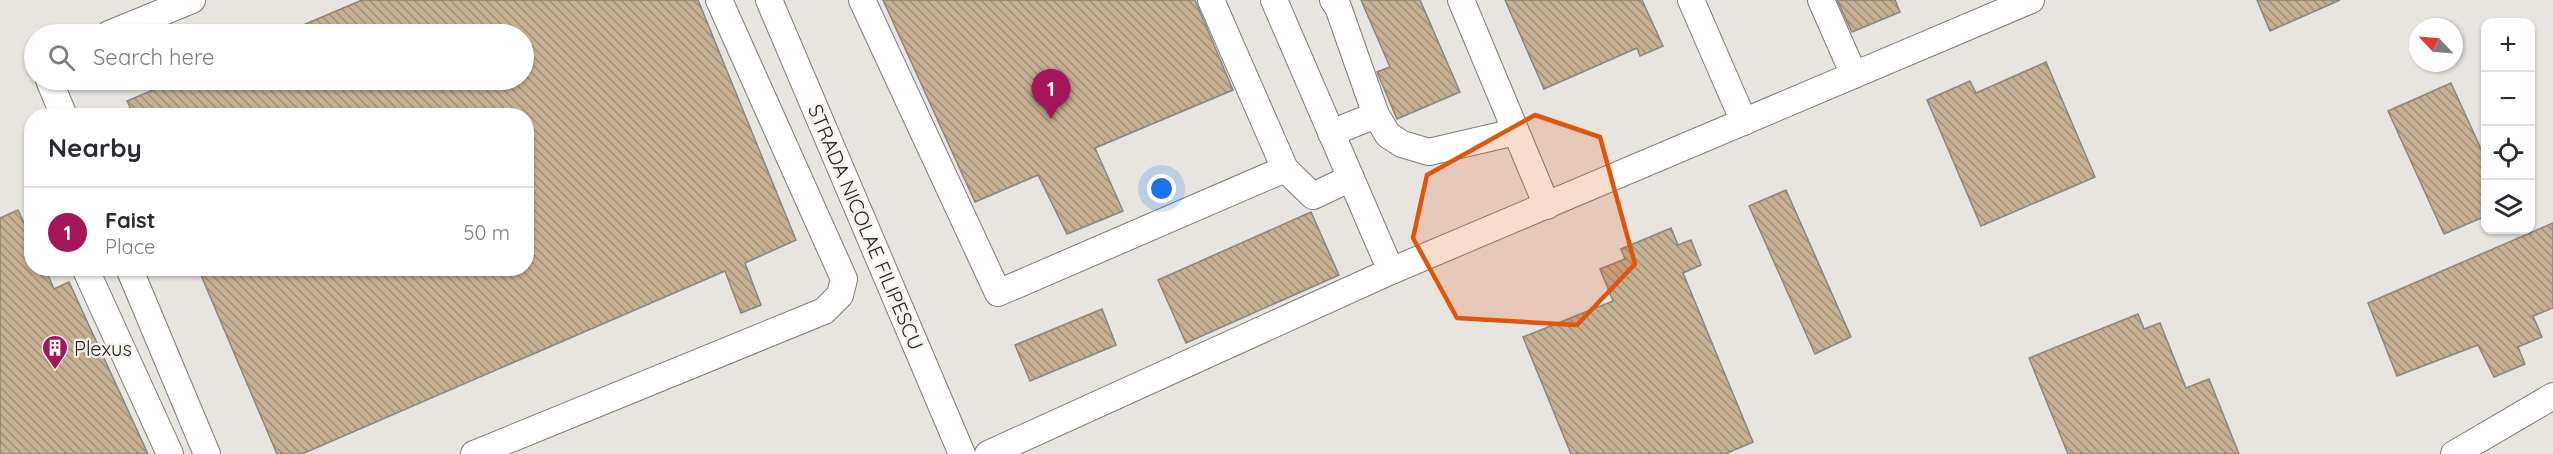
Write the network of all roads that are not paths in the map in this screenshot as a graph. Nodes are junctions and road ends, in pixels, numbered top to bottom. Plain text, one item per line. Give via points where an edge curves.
1 (192, 0) edge
2 (719, 0) edge
3 (769, 0) edge
4 (862, 0) edge
5 (1211, 0) edge
6 (1274, 0) edge
7 (1333, 0) edge
8 (1461, 0) edge
9 (1691, 0) edge
10 (1821, 0) edge
11 (2031, 0) edge
12 (133, 24) edge
13 (1854, 75) junction
14 (53, 90) edge
15 (61, 108) edge
16 (1376, 116) junction
17 (1744, 122) junction
18 (1515, 132) junction
19 (1331, 133) junction
20 (1285, 169) junction
21 (1351, 178) junction
22 (1547, 206) junction
23 (1391, 271) junction
24 (89, 276) edge
25 (132, 276) edge
26 (2553, 396) edge
27 (170, 454) edge
28 (207, 454) edge
29 (474, 454) edge
30 (962, 454) edge
31 (988, 454) edge
32 (2454, 454) edge

1 - 12 street
2 - 29 street via 844,279 840,295 824,311
3 - 30 street, STRADA NICOLAE FILIPESCU
4 - 20 street via 998,293
5 - 20 street
6 - 19 street
7 - 16 street
8 - 18 street
9 - 17 street
10 - 13 street
11 - 13 street
13 - 17 street
14 - 15 street
16 - 18 street via 1388,135 1429,152
16 - 19 street
17 - 22 street
18 - 22 street
19 - 21 street
20 - 21 street via 1313,196
21 - 23 street
22 - 23 street
23 - 31 street
24 - 27 street
25 - 28 street
26 - 32 street

